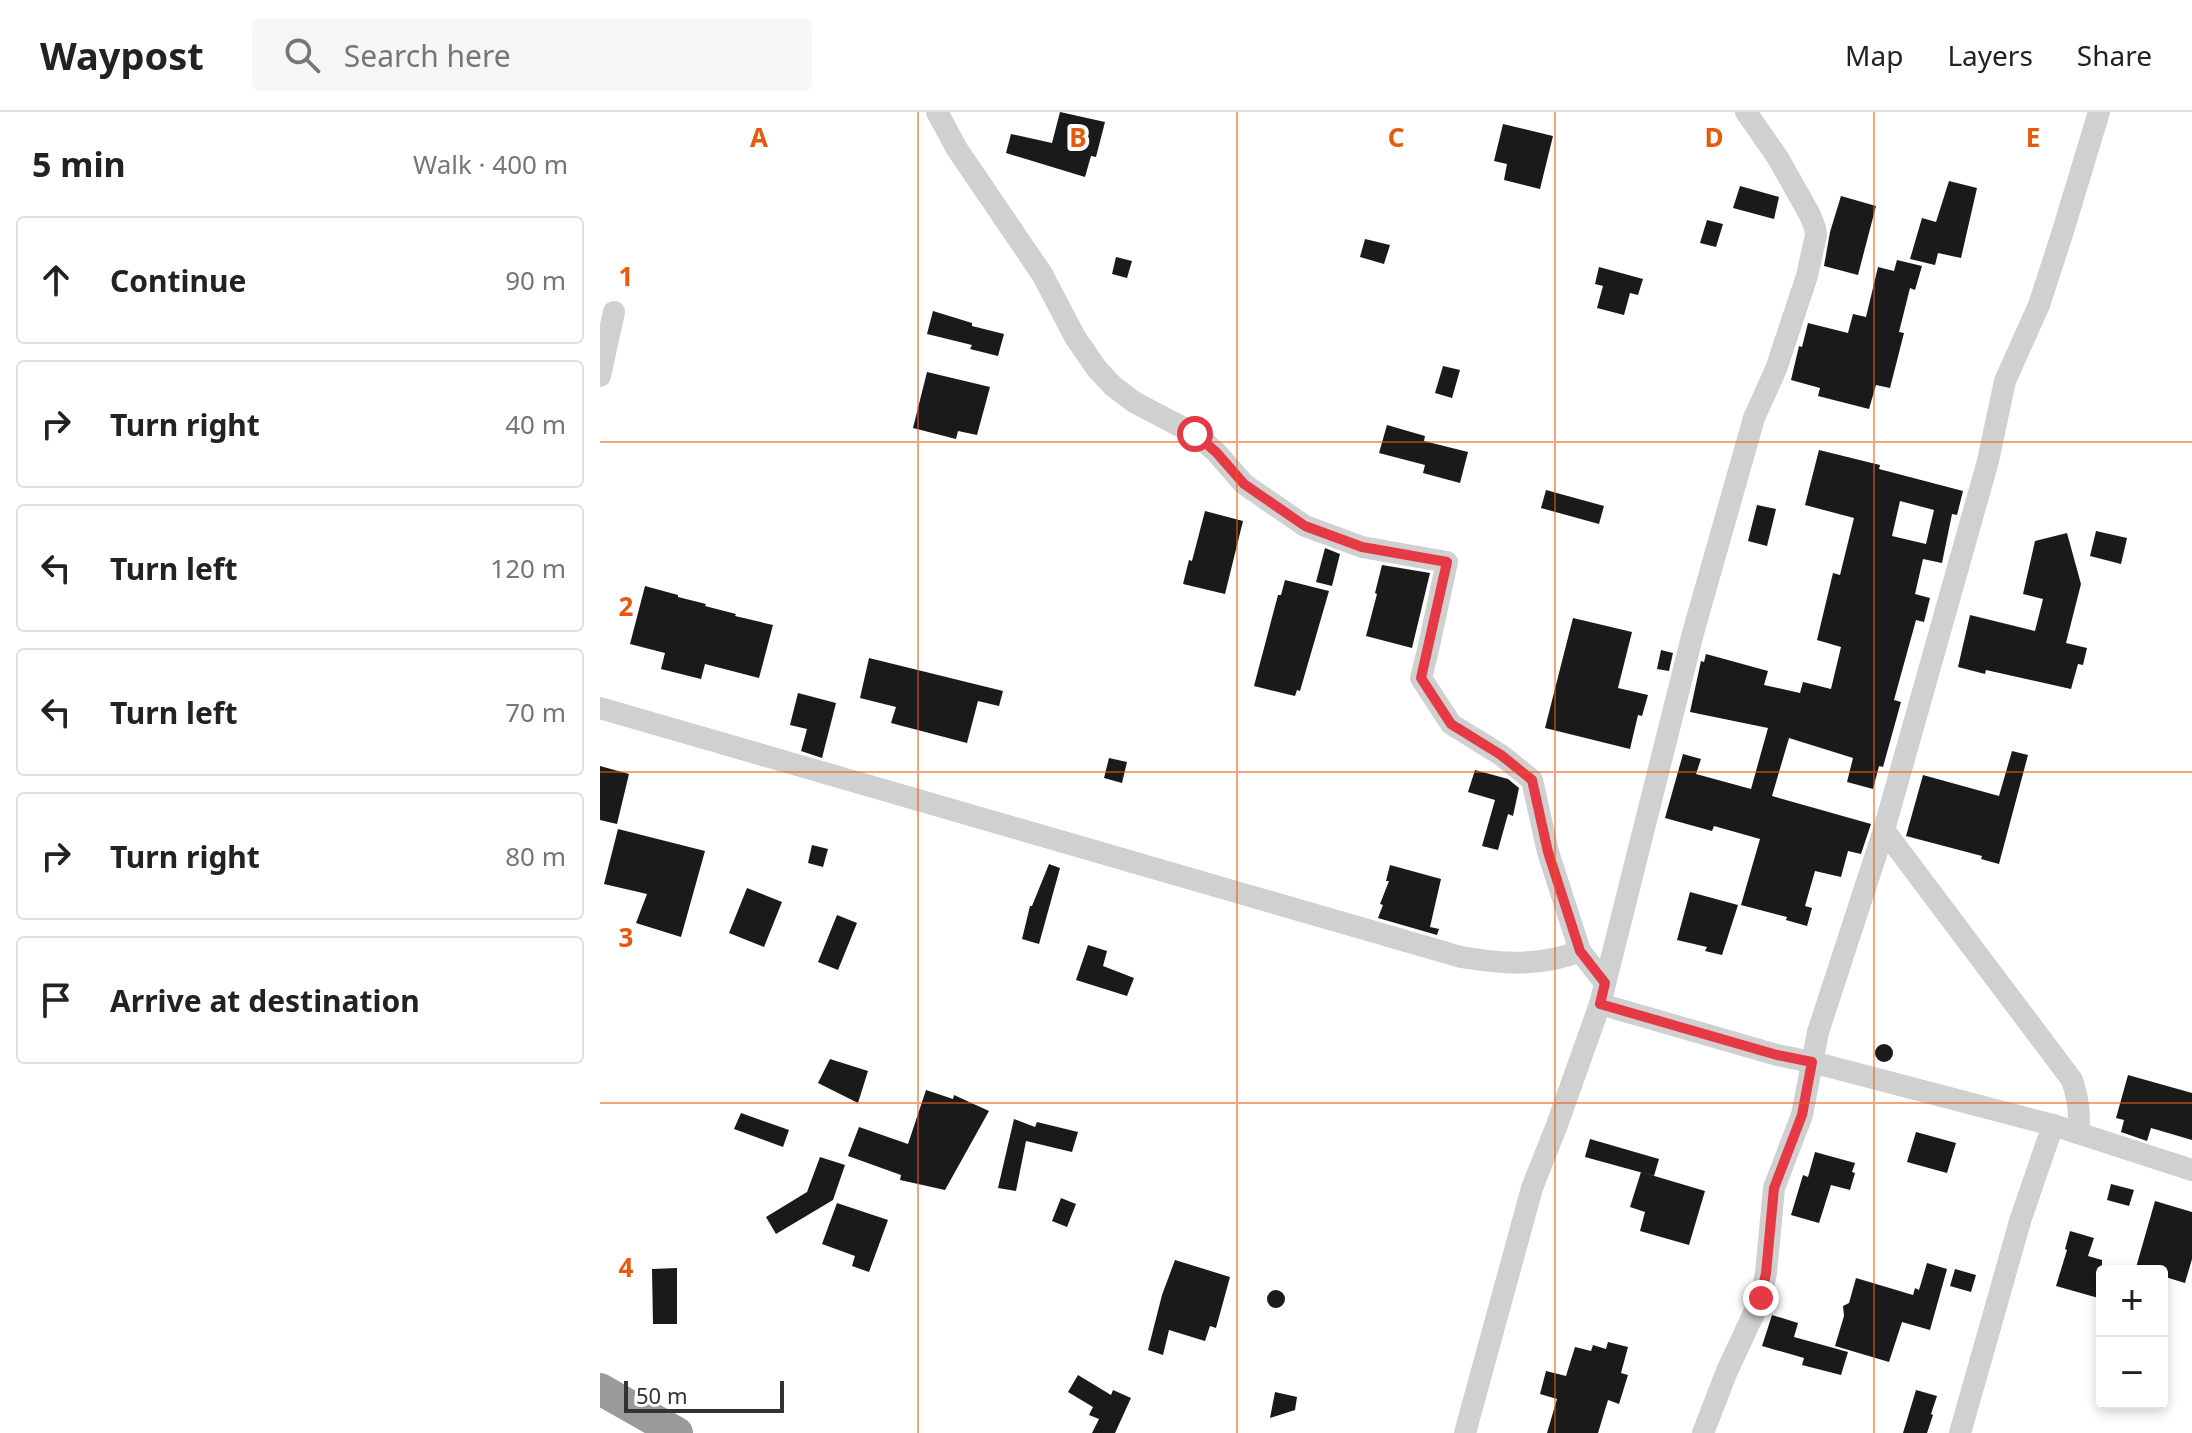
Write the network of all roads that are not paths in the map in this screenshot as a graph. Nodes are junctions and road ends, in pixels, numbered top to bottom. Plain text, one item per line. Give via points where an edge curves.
1 (937, 112) edge
2 (1746, 112) edge
3 (2099, 112) edge
4 (614, 312) dead end
5 (600, 376) edge
6 (600, 708) edge
7 (1884, 830) junction
8 (1580, 951) junction
9 (1602, 994) junction
10 (1812, 1062) junction
11 (2053, 1125) junction
12 (2078, 1133) junction
13 (2192, 1170) edge
14 (600, 1389) edge
15 (677, 1433) edge
16 (1465, 1433) edge
17 (1703, 1433) edge
18 (1960, 1433) edge

1 - 8 street via 1042,274 1075,337 1113,386 1195,434 1244,484 1305,526 1362,547 1447,562 1421,678 1451,724 1532,780 1548,852
2 - 9 street via 1778,158 1816,235 1789,335 1754,418 1693,633
3 - 7 street via 2039,305 2005,381 1988,461
4 - 5 street
6 - 8 street via 1461,957 1536,963
7 - 10 street
7 - 12 street via 2072,1080
8 - 9 street
9 - 10 street via 1777,1055
9 - 16 street via 1532,1188
10 - 11 street
10 - 17 street via 1802,1115 1774,1188 1761,1298
11 - 12 street
11 - 18 street
12 - 13 street
14 - 15 highway

